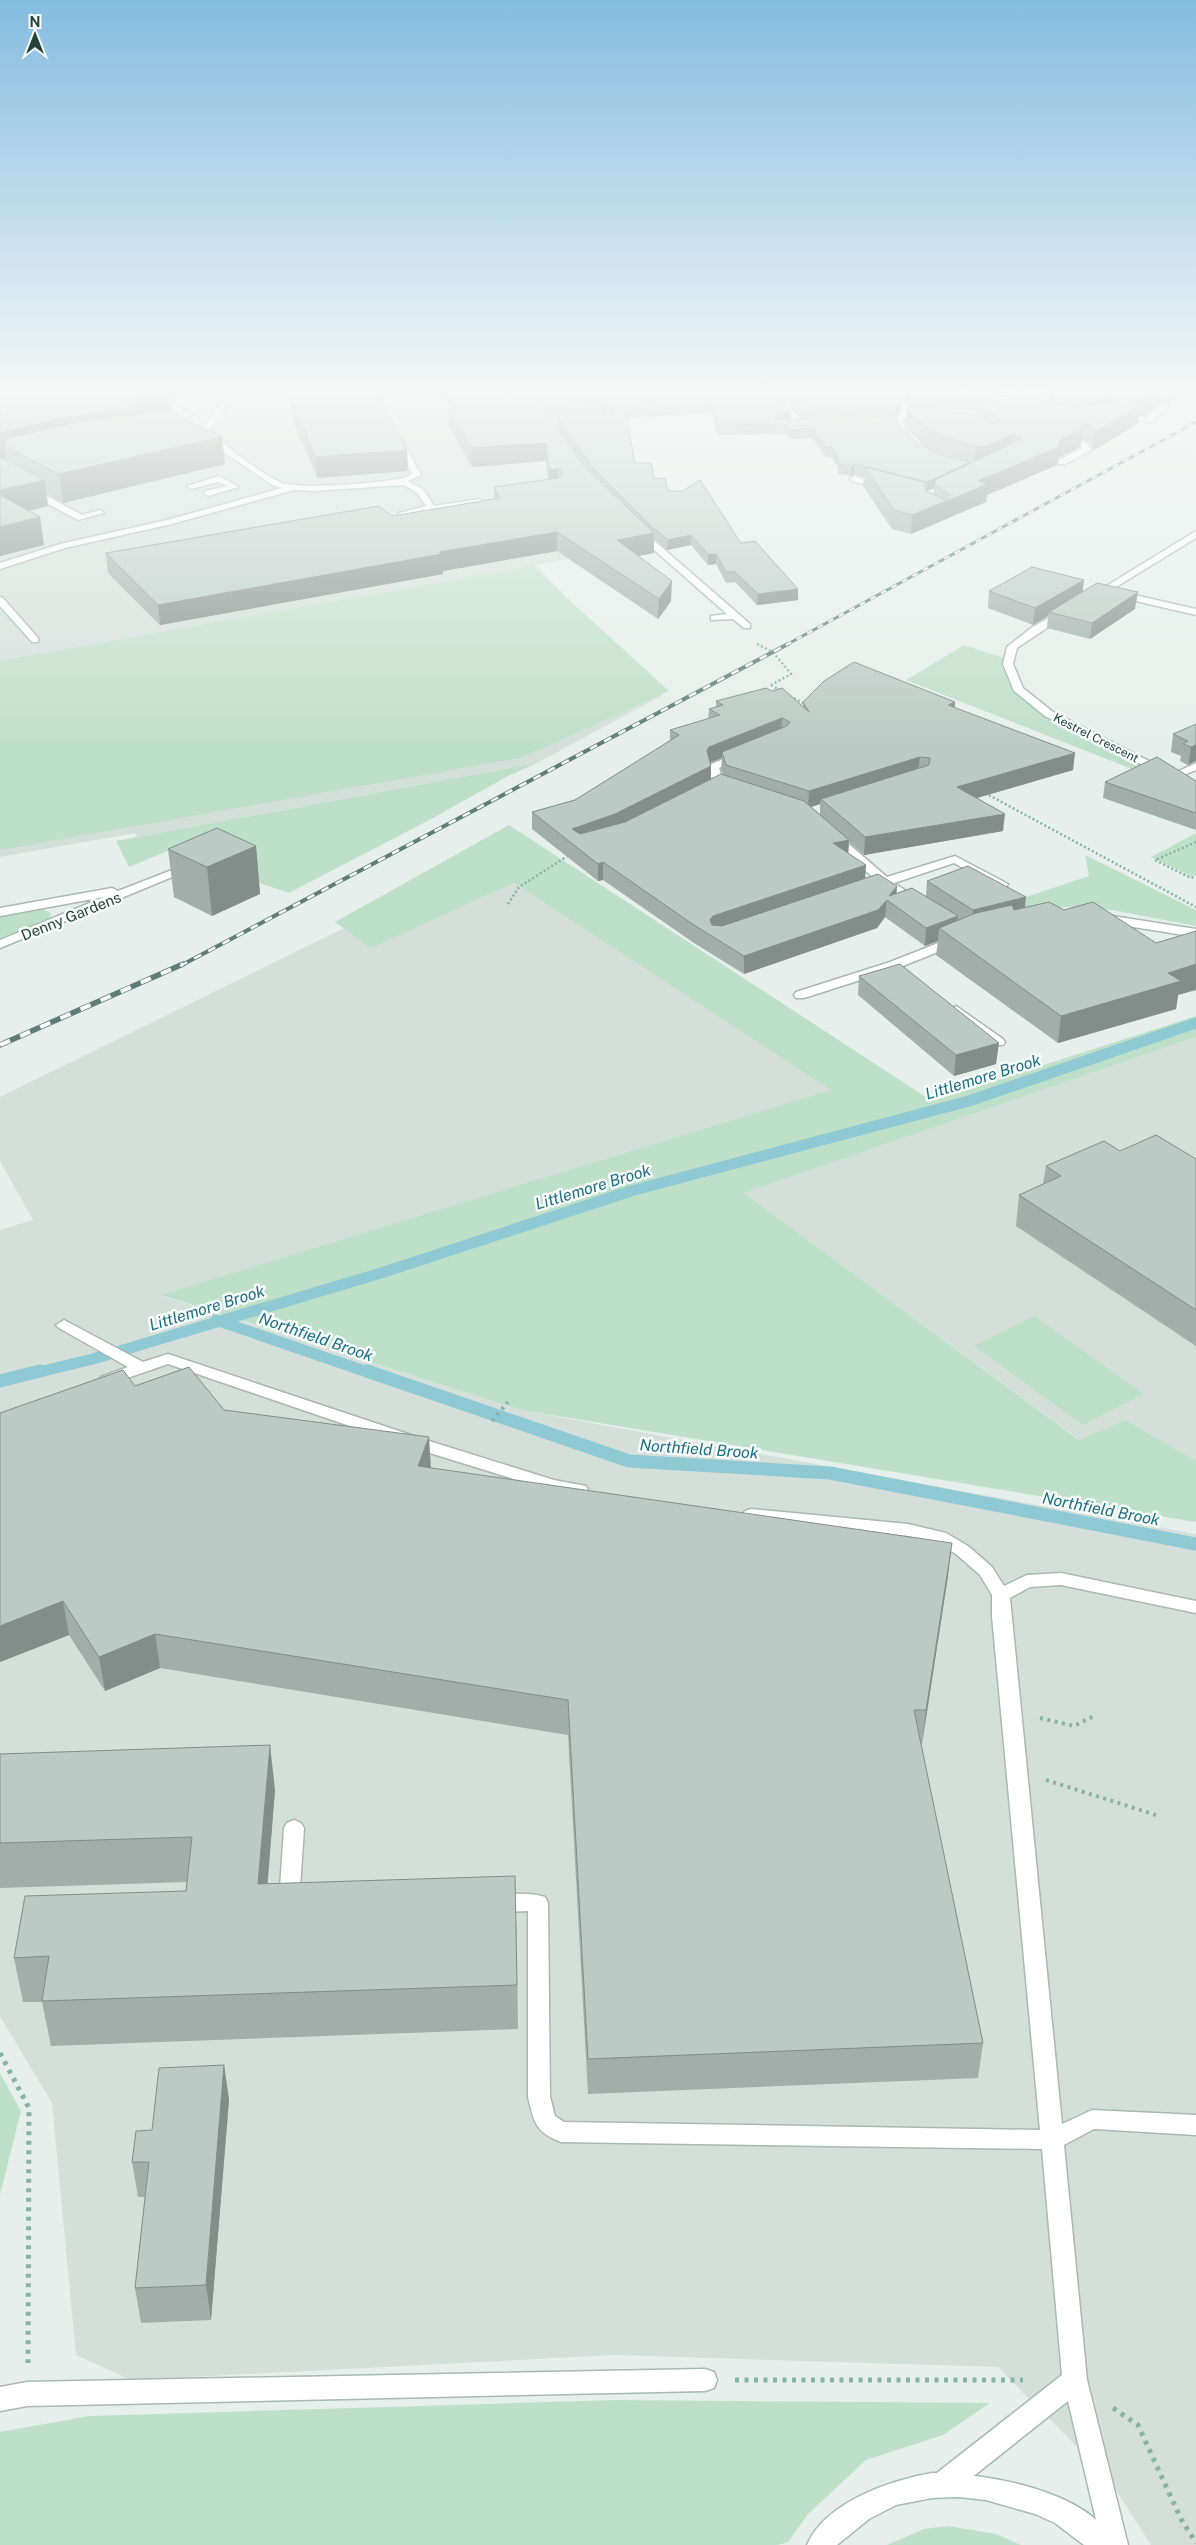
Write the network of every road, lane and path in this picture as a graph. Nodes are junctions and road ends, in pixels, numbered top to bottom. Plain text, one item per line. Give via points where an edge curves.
1 (67, 511) edge
2 (207, 511) edge
3 (421, 511) edge
4 (100, 513) dead end
5 (391, 517) edge
6 (635, 528) edge
7 (1196, 534) edge
8 (0, 566) edge
9 (1104, 591) junction
10 (0, 600) edge
11 (1196, 612) edge
12 (734, 616) junction
13 (714, 618) dead end
14 (747, 626) dead end
15 (35, 640) dead end
16 (755, 643) dead end
17 (809, 706) edge
18 (756, 749) edge
19 (1196, 766) edge
20 (1172, 777) junction
21 (1196, 789) edge
22 (980, 790) edge
23 (702, 793) edge
24 (822, 826) edge
25 (1196, 842) edge
26 (573, 852) edge
27 (204, 860) edge
28 (1196, 876) edge
29 (885, 882) junction
30 (1002, 884) edge
31 (142, 887) junction
32 (857, 891) edge
33 (508, 904) dead end
34 (1196, 907) edge
35 (927, 908) edge
36 (0, 912) edge
37 (1094, 918) edge
38 (1196, 933) edge
39 (969, 934) edge
40 (0, 944) edge
41 (894, 965) junction
42 (910, 976) edge
43 (800, 995) dead end
44 (942, 1000) edge
45 (998, 1042) edge
46 (64, 1325) dead end
47 (141, 1368) junction
48 (96, 1384) edge
49 (508, 1402) dead end
50 (492, 1421) dead end
51 (592, 1492) edge
52 (738, 1513) edge
53 (1001, 1595) junction
54 (1196, 1607) edge
55 (1012, 1712) junction
56 (1094, 1716) dead end
57 (1016, 1770) junction
58 (1156, 1815) dead end
59 (294, 1828) dead end
60 (478, 1905) edge
61 (308, 1910) edge
62 (0, 2053) edge
63 (1196, 2125) edge
64 (1052, 2140) junction
65 (705, 2380) joint
66 (1026, 2380) dead end
67 (1075, 2380) junction
68 (27, 2394) junction
69 (0, 2399) edge
70 (942, 2485) junction
71 (1196, 2543) edge
72 (820, 2545) edge
73 (1102, 2545) edge
74 (1115, 2545) edge

1 - 4 street via 81,518
2 - 8 street via 31,554
3 - 5 street
6 - 12 street via 726,605
7 - 9 street, Kestrel Crescent
9 - 11 street
9 - 20 street, Kestrel Crescent via 1034,630 1012,647 1008,664 1018,689 1049,714
10 - 15 street
12 - 13 street
12 - 14 street
16 - 17 path via 773,652 791,674 770,685
18 - 23 street via 713,767 723,786
19 - 20 street
20 - 21 street, Kestrel Crescent
22 - 34 path
24 - 29 street
25 - 28 path via 1155,860 1191,878
26 - 33 path via 519,887
27 - 31 street, Denny Gardens
29 - 30 street via 955,859
29 - 32 street
29 - 35 street
31 - 36 street, Denny Gardens
31 - 40 street, Denny Gardens
37 - 38 street
39 - 41 street
41 - 42 street
41 - 43 street
44 - 45 street
46 - 47 street
47 - 48 street
47 - 51 street via 168,1359 423,1445 552,1485
49 - 50 path
52 - 53 street via 908,1530 940,1537 962,1550 986,1571
53 - 54 street via 1027,1581 1061,1579
53 - 55 street
55 - 56 path via 1074,1726
55 - 57 street
57 - 58 path
57 - 64 street
59 - 61 street via 288,1911
60 - 64 street via 538,1903 540,2097 545,2122 561,2132
62 - 68 path via 29,2108
63 - 64 street via 1092,2119
64 - 67 street
65 - 66 path
65 - 68 street
67 - 70 street
67 - 71 path via 1138,2425
67 - 74 street
68 - 69 street
70 - 72 street via 909,2489 873,2501
70 - 73 street via 978,2487 1030,2498 1064,2513

